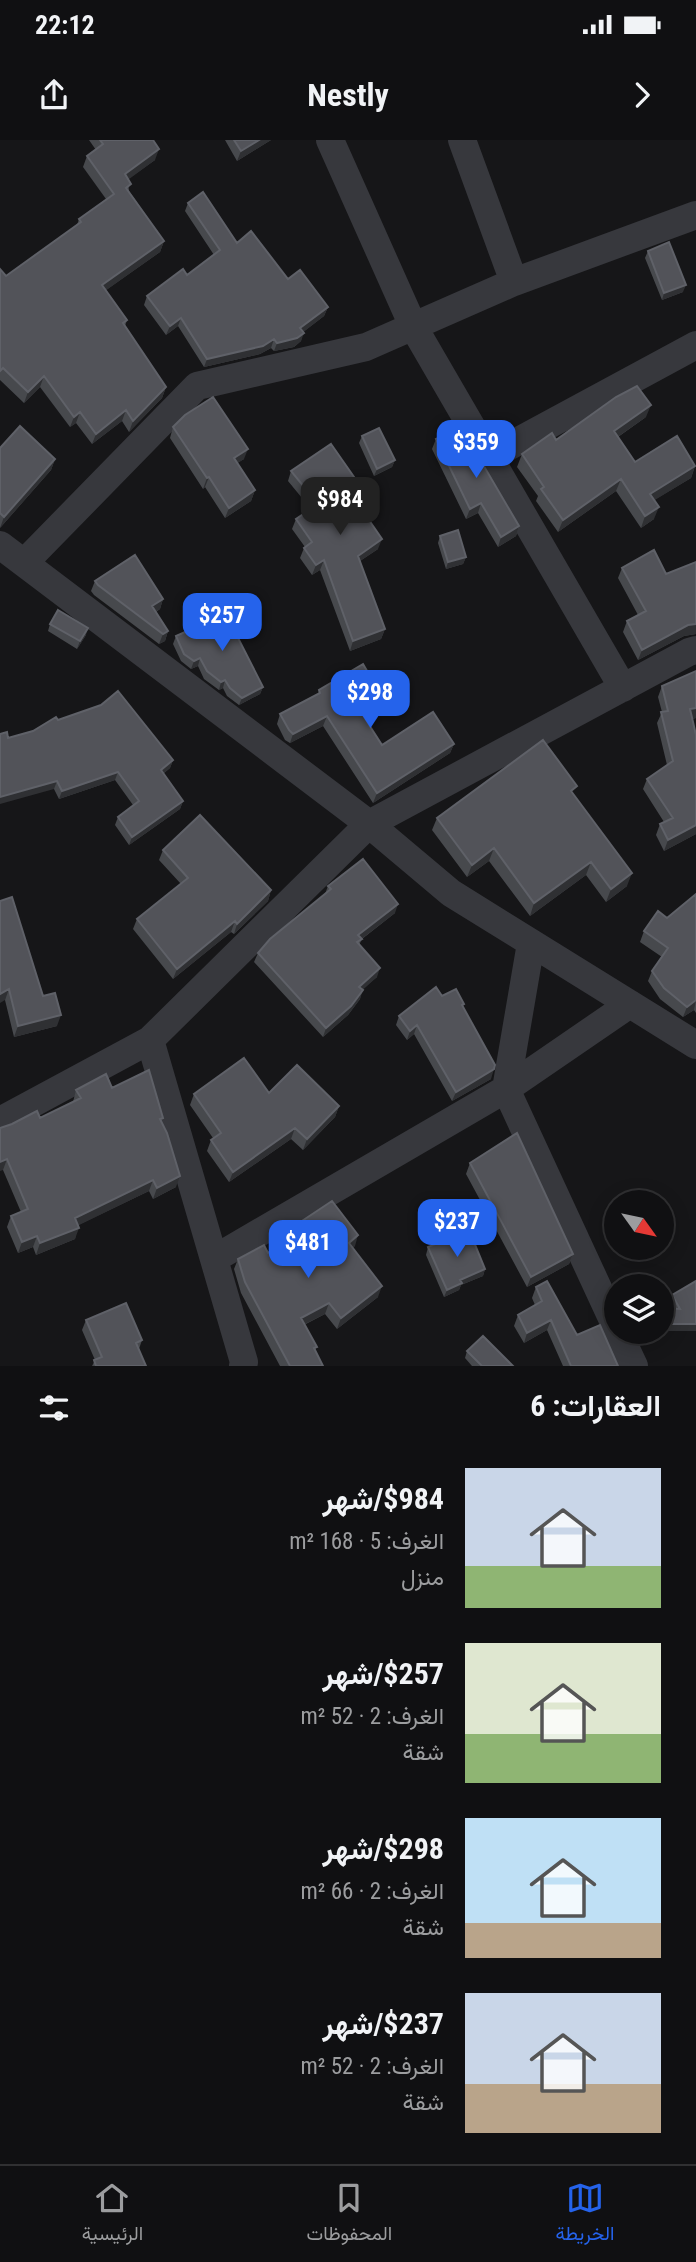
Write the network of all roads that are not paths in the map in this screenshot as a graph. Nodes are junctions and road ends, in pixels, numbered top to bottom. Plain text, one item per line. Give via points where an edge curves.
1 (330, 140) edge
2 (462, 140) edge
3 (696, 215) edge
4 (514, 282) junction
5 (413, 326) junction
6 (696, 345) edge
7 (489, 457) junction
8 (0, 545) edge
9 (24, 563) junction
10 (696, 650) edge
11 (623, 688) junction
12 (369, 824) junction
13 (531, 943) junction
14 (630, 1004) junction
15 (150, 1040) junction
16 (696, 1045) edge
17 (506, 1089) junction
18 (0, 1121) edge
19 (214, 1259) junction
20 (604, 1301) edge
21 (624, 1344) edge
22 (243, 1366) edge
23 (634, 1366) edge

1 - 5 street
2 - 4 street
3 - 4 street
4 - 5 street
5 - 7 street
5 - 9 street via 366,347 197,386
6 - 7 street
7 - 11 street
8 - 9 street
9 - 12 street
10 - 11 street
11 - 12 street
12 - 13 street via 451,893
12 - 15 street
13 - 14 street
13 - 17 street
14 - 16 street
14 - 17 street
15 - 18 street
15 - 19 street
17 - 19 street
17 - 20 street
19 - 22 street
21 - 23 street

